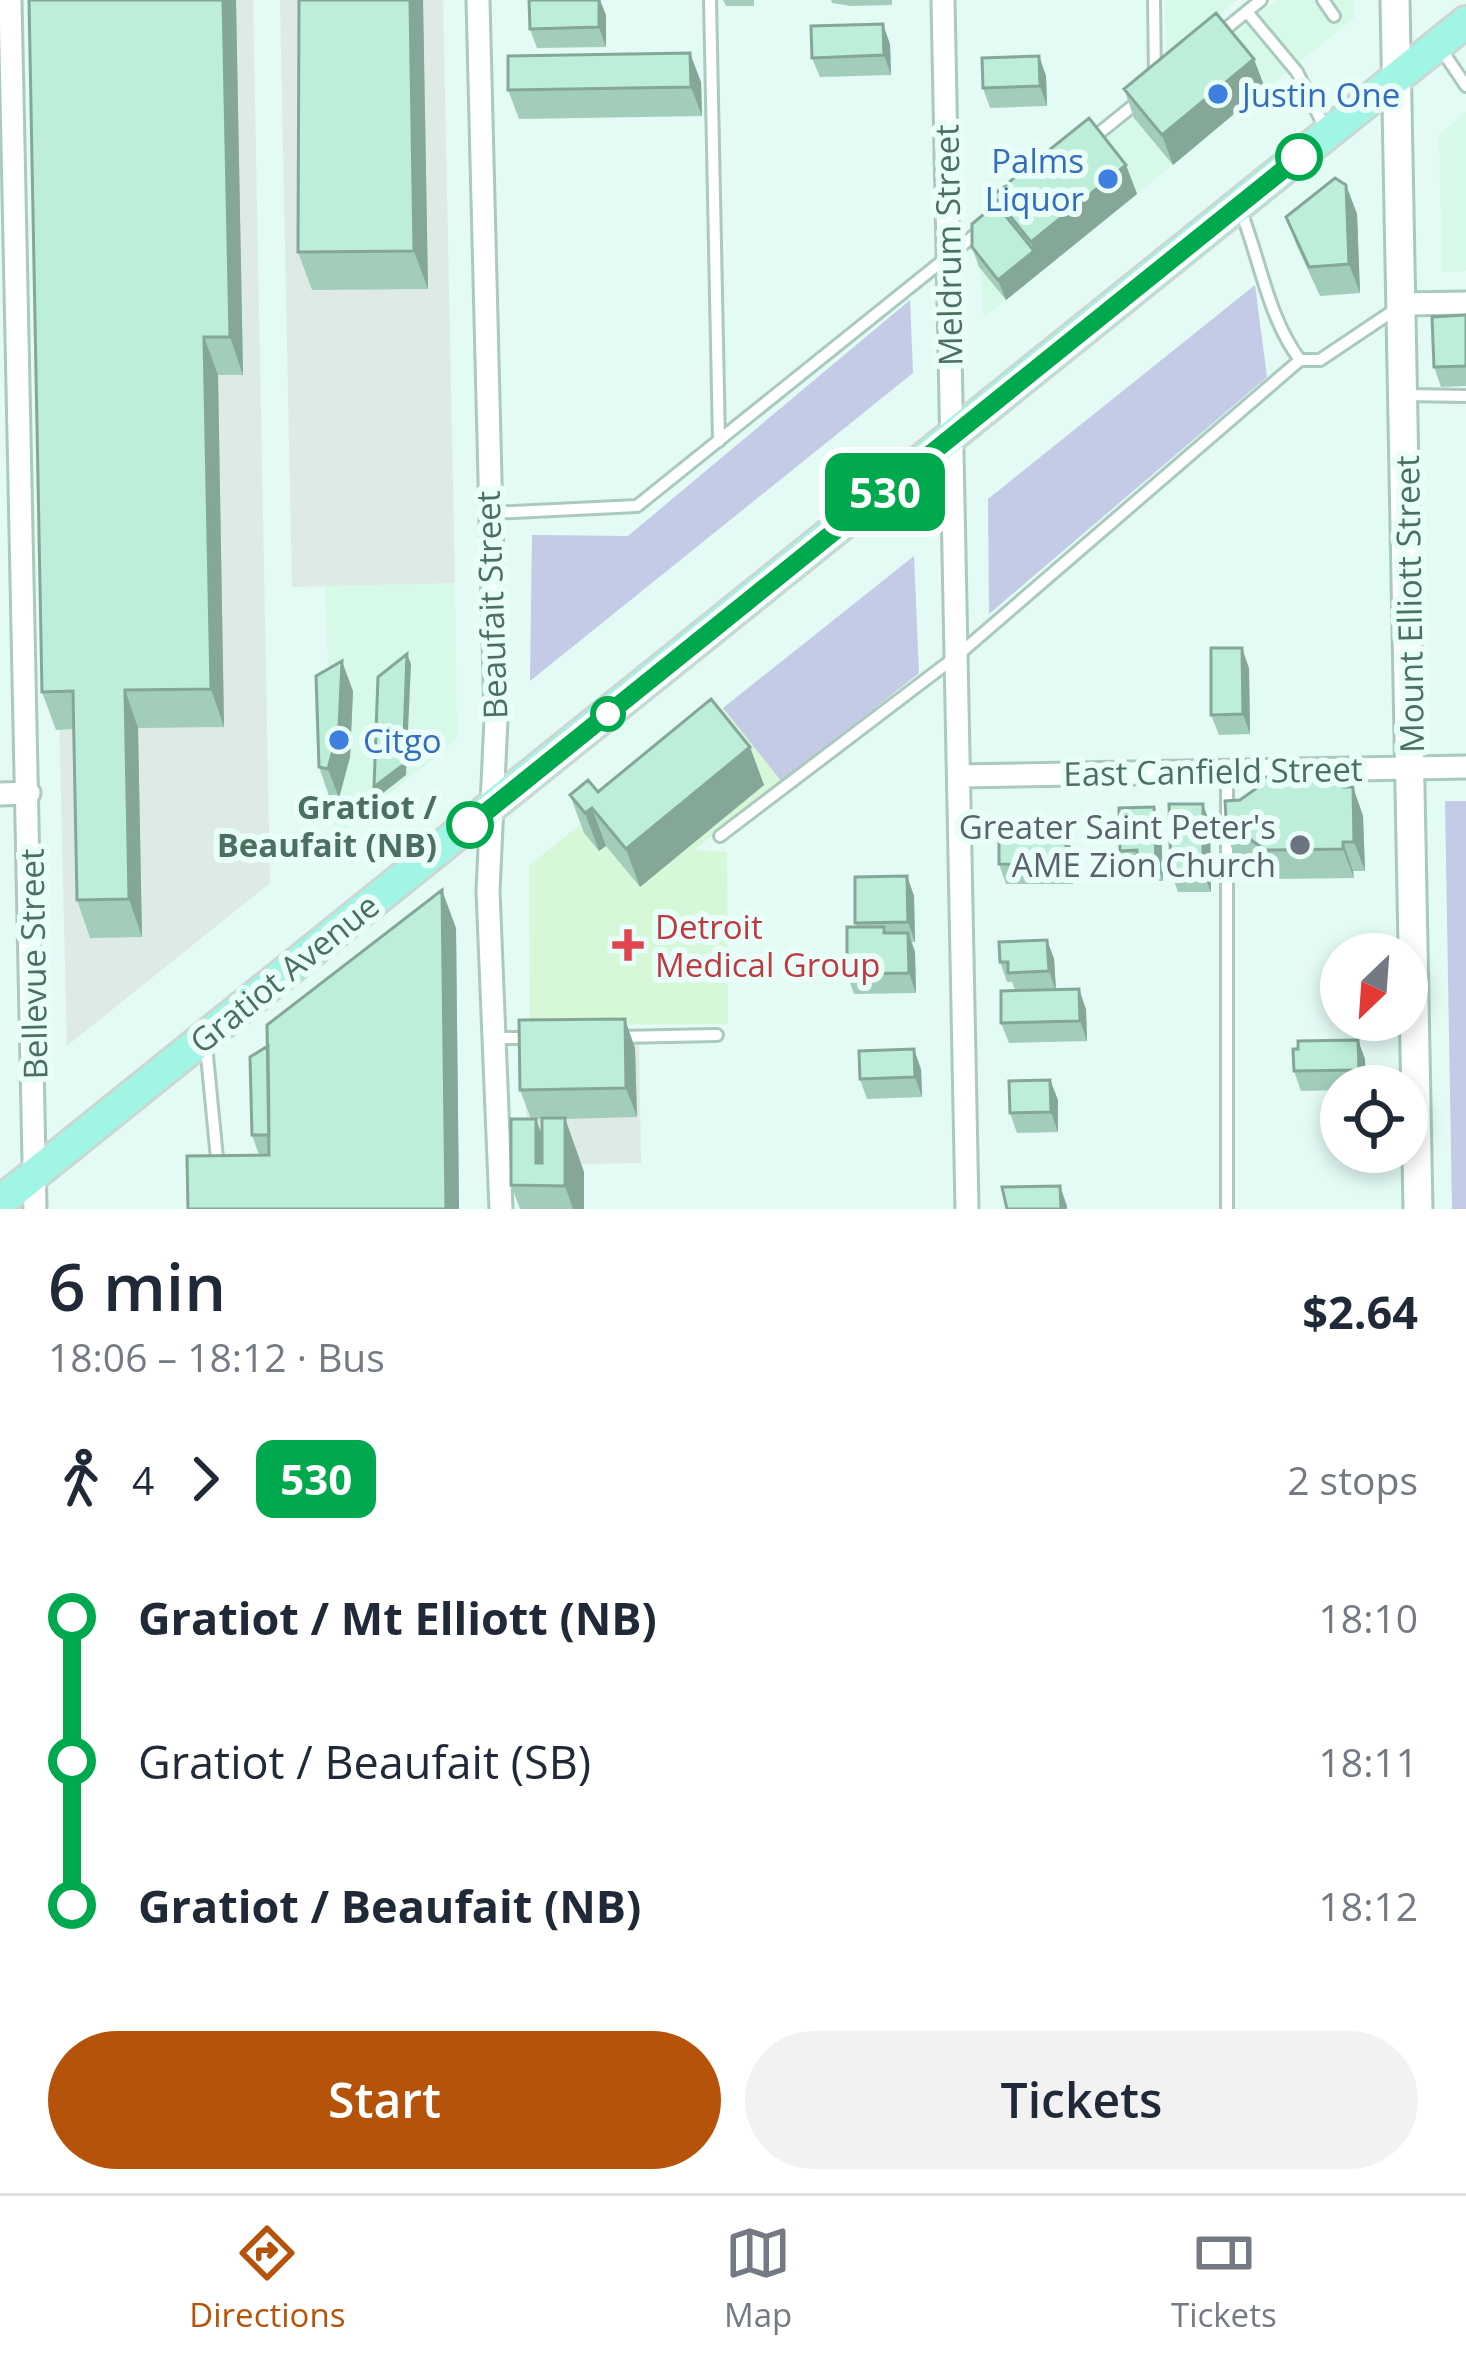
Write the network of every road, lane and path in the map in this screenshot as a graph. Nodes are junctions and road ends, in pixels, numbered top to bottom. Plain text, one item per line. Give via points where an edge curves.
1 (10, 0) edge
2 (478, 0) edge
3 (710, 0) edge
4 (943, 0) edge
5 (1154, 0) edge
6 (1261, 0) edge
7 (1323, 0) edge
8 (1395, 0) edge
9 (1247, 11) junction
10 (1334, 16) dead end
11 (1466, 22) edge
12 (1210, 42) edge
13 (1438, 44) junction
14 (1174, 72) edge
15 (1396, 78) junction
16 (1466, 86) edge
17 (1155, 87) junction
18 (1328, 133) junction
19 (1086, 144) edge
20 (1238, 206) junction
21 (1000, 215) edge
22 (948, 257) junction
23 (1404, 304) junction
24 (1466, 304) edge
25 (1300, 360) junction
26 (1406, 395) junction
27 (1466, 396) edge
28 (953, 436) junction
29 (719, 441) junction
30 (488, 513) junction
31 (958, 655) junction
32 (1466, 766) edge
33 (1411, 768) junction
34 (1227, 771) junction
35 (960, 776) junction
36 (29, 793) junction
37 (0, 794) edge
38 (492, 806) junction
39 (720, 836) dead end
40 (717, 1035) dead end
41 (205, 1036) junction
42 (605, 1037) edge
43 (494, 1038) junction
44 (538, 1038) edge
45 (218, 1169) edge
46 (37, 1172) junction
47 (0, 1202) edge
48 (35, 1209) edge
49 (501, 1209) edge
50 (967, 1209) edge
51 (1227, 1209) edge
52 (1418, 1209) edge

1 - 36 street, Bellevue Street
2 - 30 street, Beaufait Street
3 - 29 lane
4 - 22 street, Meldrum Street
5 - 17 lane
6 - 9 lane
7 - 10 lane
8 - 15 main road, Mount Elliott Street
9 - 12 lane
9 - 18 lane via 1297,73
11 - 13 main road, Gratiot Avenue
13 - 15 main road, Gratiot Avenue
13 - 16 lane
14 - 17 lane
15 - 18 main road, Gratiot Avenue
15 - 23 main road, Mount Elliott Street
17 - 19 lane
18 - 20 main road, Gratiot Avenue
20 - 25 lane via 1280,334
20 - 28 main road, Gratiot Avenue
21 - 22 lane
22 - 28 street, Meldrum Street
22 - 29 lane
23 - 24 street
23 - 25 lane via 1320,360
23 - 26 main road, Mount Elliott Street
25 - 31 lane
26 - 27 lane
26 - 33 main road, Mount Elliott Street
28 - 31 street, Meldrum Street
28 - 38 main road, Gratiot Avenue
29 - 30 lane via 638,506
30 - 38 street, Beaufait Street
31 - 35 street, Meldrum Street
31 - 39 lane
32 - 33 street, East Canfield Street
33 - 34 street, East Canfield Street
33 - 52 main road, Mount Elliott Street
34 - 35 street, East Canfield Street
34 - 51 lane
35 - 50 street, Meldrum Street
36 - 37 street
36 - 46 street, Bellevue Street
38 - 41 main road, Gratiot Avenue
38 - 43 street, Beaufait Street
40 - 42 lane
41 - 45 lane
41 - 46 main road, Gratiot Avenue
43 - 44 lane
43 - 49 street, Beaufait Street
46 - 47 main road, Gratiot Avenue
46 - 48 street, Bellevue Street

